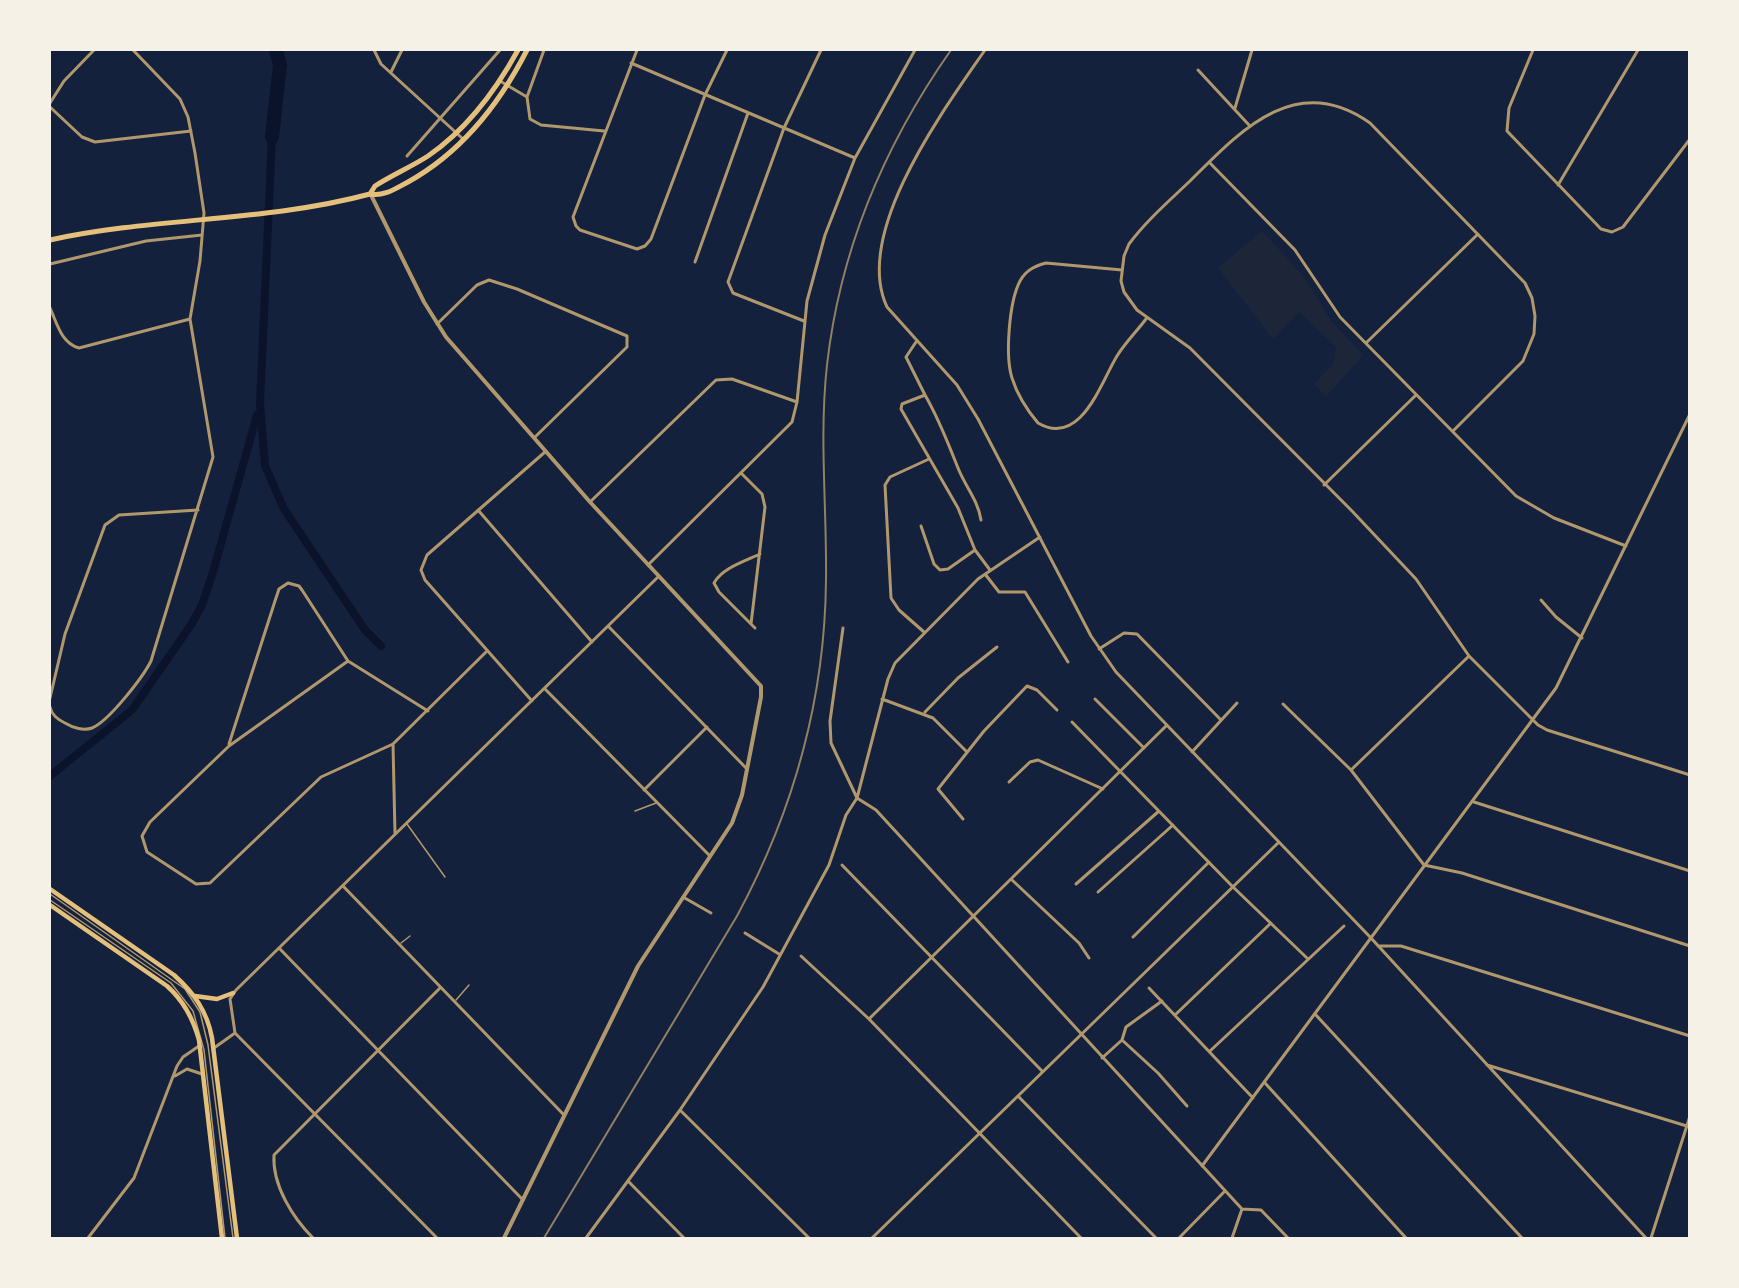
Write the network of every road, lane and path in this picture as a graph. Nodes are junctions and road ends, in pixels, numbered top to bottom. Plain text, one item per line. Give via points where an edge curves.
1 (94, 50) edge
2 (133, 50) edge
3 (374, 50) edge
4 (402, 50) edge
5 (500, 50) edge
6 (518, 50) edge
7 (527, 50) edge
8 (544, 50) edge
9 (637, 50) edge
10 (727, 50) edge
11 (821, 50) edge
12 (915, 50) edge
13 (986, 50) edge
14 (1252, 50) edge
15 (1533, 50) edge
16 (1638, 50) edge
17 (631, 63) junction
18 (1198, 70) dead end
19 (391, 72) junction
20 (500, 81) junction
21 (509, 86) junction
22 (705, 95) junction
23 (527, 97) junction
24 (50, 105) edge
25 (1234, 108) junction
26 (748, 113) junction
27 (441, 116) junction
28 (1249, 125) junction
29 (784, 128) junction
30 (191, 131) junction
31 (604, 131) junction
32 (456, 132) junction
33 (1689, 139) edge
34 (464, 140) junction
35 (407, 156) dead end
36 (855, 158) junction
37 (1209, 162) junction
38 (1558, 185) junction
39 (370, 194) junction
40 (204, 220) junction
41 (1478, 234) junction
42 (202, 235) junction
43 (50, 240) edge
44 (695, 262) dead end
45 (50, 264) edge
46 (1122, 270) junction
47 (50, 308) edge
48 (1146, 318) junction
49 (190, 319) junction
50 (804, 321) junction
51 (437, 324) junction
52 (916, 342) junction
53 (1366, 343) junction
54 (925, 395) junction
55 (1416, 395) junction
56 (797, 402) junction
57 (1689, 414) edge
58 (1453, 431) junction
59 (534, 438) junction
60 (545, 452) junction
61 (929, 459) junction
62 (742, 474) junction
63 (1324, 484) junction
64 (590, 502) junction
65 (198, 510) junction
66 (478, 510) junction
67 (981, 520) dead end
68 (921, 526) dead end
69 (1040, 537) junction
70 (1626, 546) junction
71 (975, 550) junction
72 (759, 554) junction
73 (648, 565) junction
74 (990, 570) junction
75 (985, 574) junction
76 (659, 576) junction
77 (1541, 600) dead end
78 (751, 624) junction
79 (609, 627) junction
80 (755, 627) dead end
81 (843, 628) dead end
82 (924, 633) junction
83 (1582, 638) junction
84 (592, 642) junction
85 (997, 647) dead end
86 (1099, 649) junction
87 (486, 652) junction
88 (1469, 656) junction
89 (348, 661) junction
90 (1068, 662) dead end
91 (545, 689) junction
92 (50, 698) edge
93 (882, 699) junction
94 (1095, 699) dead end
95 (531, 701) junction
96 (1237, 703) dead end
97 (1283, 704) dead end
98 (50, 709) edge
99 (1058, 710) dead end
100 (428, 711) junction
101 (924, 712) junction
102 (1533, 719) junction
103 (1221, 720) junction
104 (1072, 722) dead end
105 (1166, 726) junction
106 (707, 727) junction
107 (393, 744) junction
108 (229, 746) junction
109 (1144, 748) junction
110 (968, 752) junction
111 (1192, 753) junction
112 (746, 768) junction
113 (1351, 770) junction
114 (1120, 771) junction
115 (1689, 775) edge
116 (1009, 782) dead end
117 (1103, 789) junction
118 (644, 790) junction
119 (857, 798) junction
120 (1474, 802) junction
121 (656, 803) junction
122 (634, 811) dead end
123 (1159, 811) junction
124 (963, 819) dead end
125 (406, 823) junction
126 (1173, 825) junction
127 (395, 834) junction
128 (1279, 842) junction
129 (710, 856) junction
130 (1209, 862) junction
131 (842, 865) dead end
132 (1425, 866) junction
133 (1689, 871) edge
134 (445, 877) dead end
135 (1011, 879) junction
136 (1076, 884) dead end
137 (343, 886) junction
138 (1233, 886) junction
139 (50, 889) edge
140 (1098, 892) dead end
141 (50, 894) edge
142 (683, 897) junction
143 (50, 903) edge
144 (711, 914) dead end
145 (972, 917) junction
146 (1272, 922) junction
147 (1344, 926) dead end
148 (745, 933) dead end
149 (410, 936) dead end
150 (1133, 937) dead end
151 (1371, 938) junction
152 (399, 945) junction
153 (1378, 946) junction
154 (1689, 946) edge
155 (279, 948) junction
156 (780, 954) junction
157 (801, 956) dead end
158 (932, 958) junction
159 (1089, 958) dead end
160 (1308, 959) junction
161 (469, 985) dead end
162 (440, 988) junction
163 (1149, 988) dead end
164 (233, 993) junction
165 (195, 996) junction
166 (1162, 1001) junction
167 (454, 1002) junction
168 (1315, 1014) junction
169 (1175, 1015) junction
170 (869, 1019) junction
171 (236, 1033) junction
172 (1080, 1034) junction
173 (1689, 1036) edge
174 (1122, 1040) junction
175 (199, 1046) junction
176 (212, 1049) junction
177 (377, 1050) junction
178 (1210, 1051) junction
179 (1102, 1058) junction
180 (1485, 1065) junction
181 (1042, 1071) junction
182 (203, 1076) junction
183 (174, 1077) junction
184 (1264, 1083) junction
185 (1018, 1096) junction
186 (1253, 1098) junction
187 (1187, 1106) dead end
188 (680, 1110) junction
189 (314, 1113) junction
190 (564, 1115) junction
191 (1689, 1116) edge
192 (1688, 1126) edge
193 (980, 1134) junction
194 (1202, 1166) junction
195 (628, 1181) junction
196 (1224, 1192) junction
197 (523, 1200) junction
198 (1242, 1209) junction
199 (88, 1239) edge
200 (224, 1239) edge
201 (235, 1239) edge
202 (313, 1239) edge
203 (437, 1239) edge
204 (504, 1239) edge
205 (586, 1239) edge
206 (684, 1239) edge
207 (809, 1239) edge
208 (872, 1239) edge
209 (1081, 1239) edge
210 (1156, 1239) edge
211 (1179, 1239) edge
212 (1232, 1239) edge
213 (1288, 1239) edge
214 (1407, 1239) edge
215 (1522, 1239) edge
216 (1646, 1239) edge
217 (1651, 1239) edge

1 - 24 street via 64,81
2 - 30 street via 180,99
3 - 19 street via 381,64
4 - 19 street
5 - 27 street
6 - 20 main road
7 - 21 main road
8 - 23 street
9 - 17 street
10 - 22 street
11 - 29 street
12 - 36 street
13 - 52 street via 925,139 886,230 880,283 883,299
14 - 25 street
15 - 38 street via 1509,108 1507,131
16 - 38 street
17 - 22 street
17 - 31 street
18 - 25 street
19 - 27 street
20 - 21 street
20 - 32 main road
21 - 23 street
21 - 34 main road
22 - 26 street
22 - 31 street via 656,227 642,248 583,232 574,222
23 - 31 street via 530,119 541,125
24 - 30 street via 81,137 103,142
25 - 28 street
26 - 29 street
26 - 44 street
27 - 32 street
27 - 35 street
28 - 37 street
28 - 41 street via 1290,105 1314,102 1353,113 1370,123
29 - 36 street
29 - 50 street via 729,282 733,292
30 - 40 street
32 - 34 street
32 - 39 main road via 431,154 375,186
33 - 38 street via 1623,227 1612,232 1601,229
34 - 39 main road via 419,176 379,196
36 - 50 street via 817,260
37 - 46 street via 1136,234 1124,256
37 - 53 street via 1295,250 1332,306
39 - 40 main road via 331,205
39 - 51 street
40 - 42 street
40 - 43 main road
41 - 53 street
41 - 58 street via 1525,283 1532,298 1534,334 1523,361
42 - 45 street via 146,241
42 - 49 street
46 - 48 street via 1124,292
46 - 48 street via 1046,263 1035,266 1020,280 1009,364 1017,391 1038,423 1056,428 1082,417 1118,354
47 - 49 street via 65,340 79,348
48 - 63 street via 1190,348
49 - 65 street via 213,457
50 - 56 street
51 - 59 street
51 - 59 street via 477,285 489,280 627,336 627,347
52 - 54 street via 906,357
52 - 69 street via 964,397
53 - 55 street
54 - 61 street via 900,407
54 - 67 street via 950,441
55 - 58 street
55 - 63 street
56 - 62 street via 788,428
56 - 64 street via 732,379 716,380
57 - 70 street
58 - 70 street via 1525,503
59 - 60 street
60 - 64 street
60 - 66 street
61 - 71 street via 958,508
61 - 82 street via 890,477 885,486 891,598
62 - 72 street via 764,500
62 - 73 street
63 - 88 street via 1416,579
64 - 73 street
65 - 92 street via 119,515 105,525 65,634
65 - 98 street via 144,674 109,714 91,728 71,726
66 - 84 street
66 - 87 street via 427,555 421,570 425,580
68 - 71 street via 934,564 940,570 948,569
69 - 74 street
69 - 86 street
70 - 83 street
71 - 74 street
72 - 78 street
72 - 78 street via 733,566 714,583
73 - 76 street
74 - 75 street
75 - 82 street
75 - 90 street via 1002,594 1025,592
76 - 79 street
76 - 112 street via 759,681 761,697
77 - 83 street
78 - 80 street
79 - 84 street
79 - 106 street
81 - 119 street via 830,734 833,753
82 - 93 street via 895,663
83 - 102 street via 1561,680
84 - 91 street
85 - 101 street
86 - 103 street via 1124,633 1137,634
86 - 105 street
87 - 95 street
87 - 100 street
88 - 102 street
88 - 113 street
89 - 100 street
89 - 108 street
89 - 108 street via 302,590 294,584 283,585
91 - 95 street
91 - 118 street
93 - 101 street
93 - 119 street
94 - 109 street
95 - 125 street
96 - 103 street
97 - 113 street
99 - 110 street via 1027,686
100 - 107 street
101 - 110 street
102 - 115 street via 1547,730
102 - 120 street
103 - 111 street
104 - 114 street
105 - 109 street
105 - 111 street
106 - 112 street
106 - 118 street
107 - 108 street via 321,777 210,883 202,885 147,852 142,836 150,822
107 - 127 street
109 - 114 street
110 - 124 street via 938,789
111 - 128 street
112 - 129 street via 736,814
113 - 132 street
114 - 117 street
114 - 123 street
116 - 117 street via 1030,762 1038,760
117 - 135 street
118 - 121 street
119 - 145 street via 876,810
119 - 156 street via 846,815 829,865
120 - 132 street
120 - 133 street
121 - 122 lane
121 - 129 street
123 - 126 street
123 - 136 street
125 - 127 street
125 - 134 lane
126 - 130 street
126 - 140 street
127 - 137 street
128 - 138 street
128 - 151 street
129 - 142 street
130 - 138 street
130 - 150 street
131 - 158 street
132 - 151 street
132 - 154 street via 1462,873
135 - 145 street
135 - 159 street via 1079,943
137 - 152 street
137 - 155 street
138 - 146 street
138 - 172 street
139 - 165 main road via 174,975
141 - 201 lane via 171,978 185,989 196,1006 208,1045
142 - 144 street
142 - 190 street via 638,966
143 - 175 main road via 176,994 191,1016
143 - 200 lane via 171,983 193,1011 204,1050
145 - 158 street
145 - 172 street
146 - 160 street
146 - 169 street
147 - 160 street
148 - 156 street
149 - 152 lane
151 - 153 street
151 - 168 street
152 - 162 street
153 - 173 street via 1401,946
153 - 180 street
155 - 164 street
155 - 177 street
156 - 188 street via 758,996
157 - 170 street
158 - 170 street
158 - 181 street
160 - 178 street
161 - 167 lane
162 - 167 street
162 - 177 street
163 - 166 street
164 - 165 main road via 217,999
164 - 171 street via 230,1004
165 - 176 main road via 208,1023
166 - 169 street
166 - 174 street via 1126,1027
167 - 190 street
168 - 184 street
168 - 215 street
169 - 178 street
170 - 193 street
171 - 176 street
171 - 189 street
172 - 179 street
172 - 181 street
174 - 179 street
174 - 187 street
175 - 182 main road
175 - 183 street via 180,1061
176 - 201 main road
177 - 189 street
177 - 197 street
178 - 186 street
179 - 194 street
180 - 192 street
180 - 216 street
181 - 185 street
182 - 183 street via 187,1070
182 - 200 main road
183 - 199 street via 134,1178
184 - 186 street
184 - 214 street
185 - 193 street
185 - 210 street
186 - 194 street
188 - 195 street
188 - 207 street
189 - 202 street via 274,1155 275,1170 294,1217
189 - 203 street
190 - 197 street
191 - 192 street
192 - 217 street
193 - 208 street
193 - 209 street
194 - 196 street
195 - 205 street
195 - 206 street
196 - 198 street
196 - 211 street
197 - 204 street
198 - 212 street
198 - 213 street via 1261,1210

